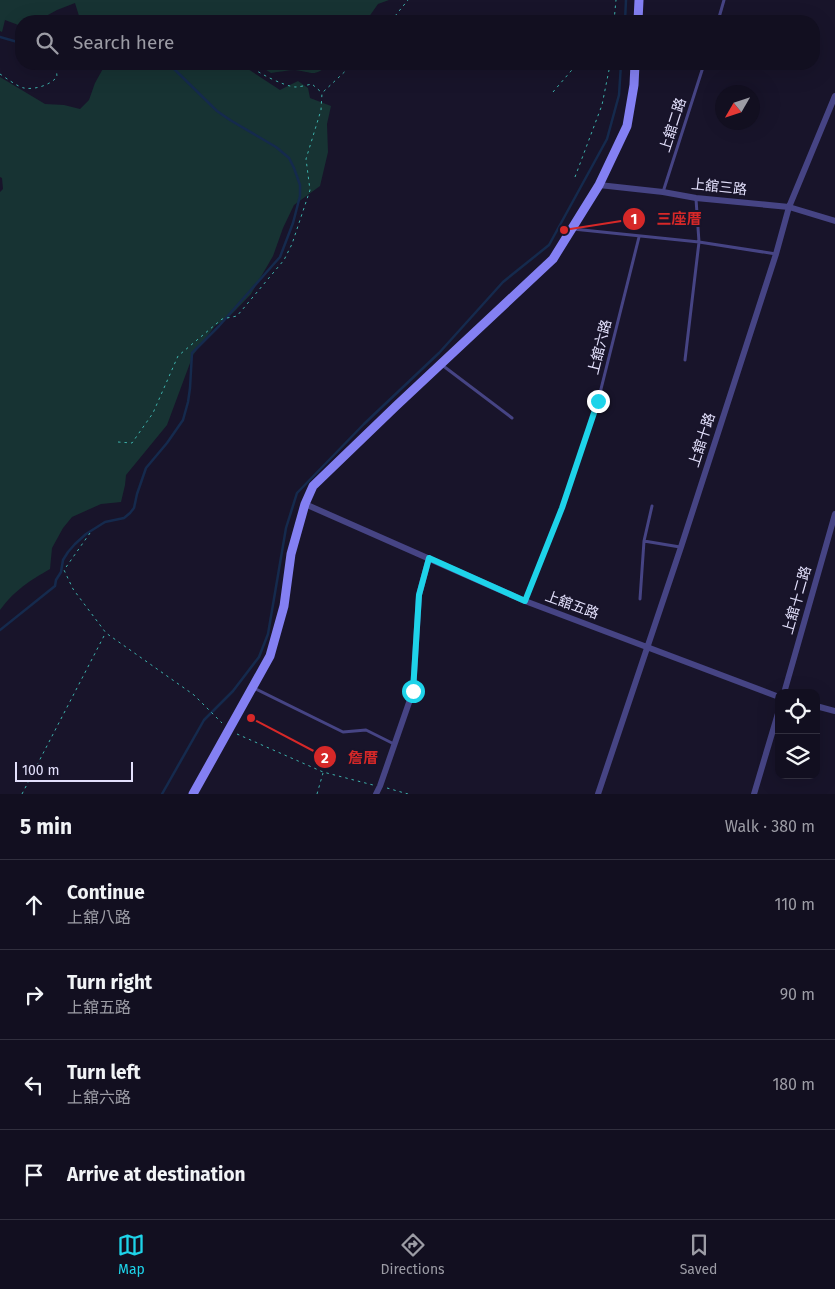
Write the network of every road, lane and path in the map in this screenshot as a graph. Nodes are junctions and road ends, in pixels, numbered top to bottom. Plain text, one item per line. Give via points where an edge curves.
1 (408, 0) edge
2 (616, 0) edge
3 (639, 0) edge
4 (724, 0) edge
5 (396, 15) edge
6 (615, 15) edge
7 (638, 15) edge
8 (720, 15) edge
9 (56, 70) edge
10 (255, 70) edge
11 (347, 70) edge
12 (572, 70) edge
13 (609, 70) edge
14 (635, 70) edge
15 (702, 70) edge
16 (0, 74) edge
17 (553, 92) dead end
18 (322, 93) junction
19 (835, 96) edge
20 (575, 177) dead end
21 (598, 185) junction
22 (663, 192) junction
23 (696, 198) junction
24 (789, 207) junction
25 (835, 221) edge
26 (572, 229) junction
27 (639, 236) junction
28 (700, 242) junction
29 (776, 254) junction
30 (685, 360) dead end
31 (441, 364) junction
32 (512, 418) dead end
33 (118, 442) dead end
34 (305, 504) junction
35 (652, 506) dead end
36 (835, 514) edge
37 (90, 533) dead end
38 (644, 541) junction
39 (681, 547) junction
40 (429, 558) junction
41 (640, 599) dead end
42 (525, 601) junction
43 (106, 633) junction
44 (648, 646) junction
45 (253, 688) junction
46 (785, 689) edge
47 (775, 695) edge
48 (820, 707) edge
49 (835, 711) edge
50 (775, 723) edge
51 (230, 731) junction
52 (394, 744) junction
53 (323, 772) junction
54 (380, 786) junction
55 (22, 794) edge
56 (193, 794) edge
57 (317, 794) edge
58 (376, 794) edge
59 (408, 794) edge
60 (598, 794) edge
61 (754, 794) edge

1 - 5 path
2 - 6 path
3 - 7 street
4 - 8 lane
9 - 16 path via 57,77 52,82 23,88
10 - 18 path via 295,87 312,84
11 - 18 path
12 - 17 path
13 - 20 path via 602,105
14 - 21 street via 627,126
15 - 22 lane, 上舘二路
18 - 33 path via 321,110 306,158 310,190 284,260 237,316 222,319 178,356 153,413 132,443
19 - 24 street, 上舘十路
21 - 22 street, 上舘三路
21 - 26 street
22 - 23 street, 上舘三路
23 - 24 street, 上舘三路
23 - 28 lane
24 - 25 street, 上舘三路
24 - 29 street, 上舘十路
26 - 27 lane
26 - 31 street via 553,259
27 - 28 lane
27 - 42 lane, 上舘六路 via 598,401 562,508
28 - 29 lane
28 - 30 lane
29 - 39 street, 上舘十路
31 - 32 lane
31 - 34 street via 314,486
34 - 40 street, 上舘五路
34 - 45 street via 291,554 284,606 273,648
35 - 38 lane
36 - 46 street, 上舘十二路
37 - 43 path via 64,570 73,589
38 - 39 lane
38 - 41 lane
39 - 44 street, 上舘十路
40 - 42 street, 上舘五路
40 - 52 street via 419,595 413,691
42 - 44 street, 上舘五路
43 - 51 path via 194,695
43 - 55 path
44 - 47 street, 上舘五路
44 - 60 street, 上舘十路
45 - 51 street
45 - 52 lane via 343,732 366,730
48 - 49 street
50 - 61 street
51 - 53 path
51 - 56 street
52 - 54 street
53 - 54 path
53 - 57 path
54 - 58 street
54 - 59 path

